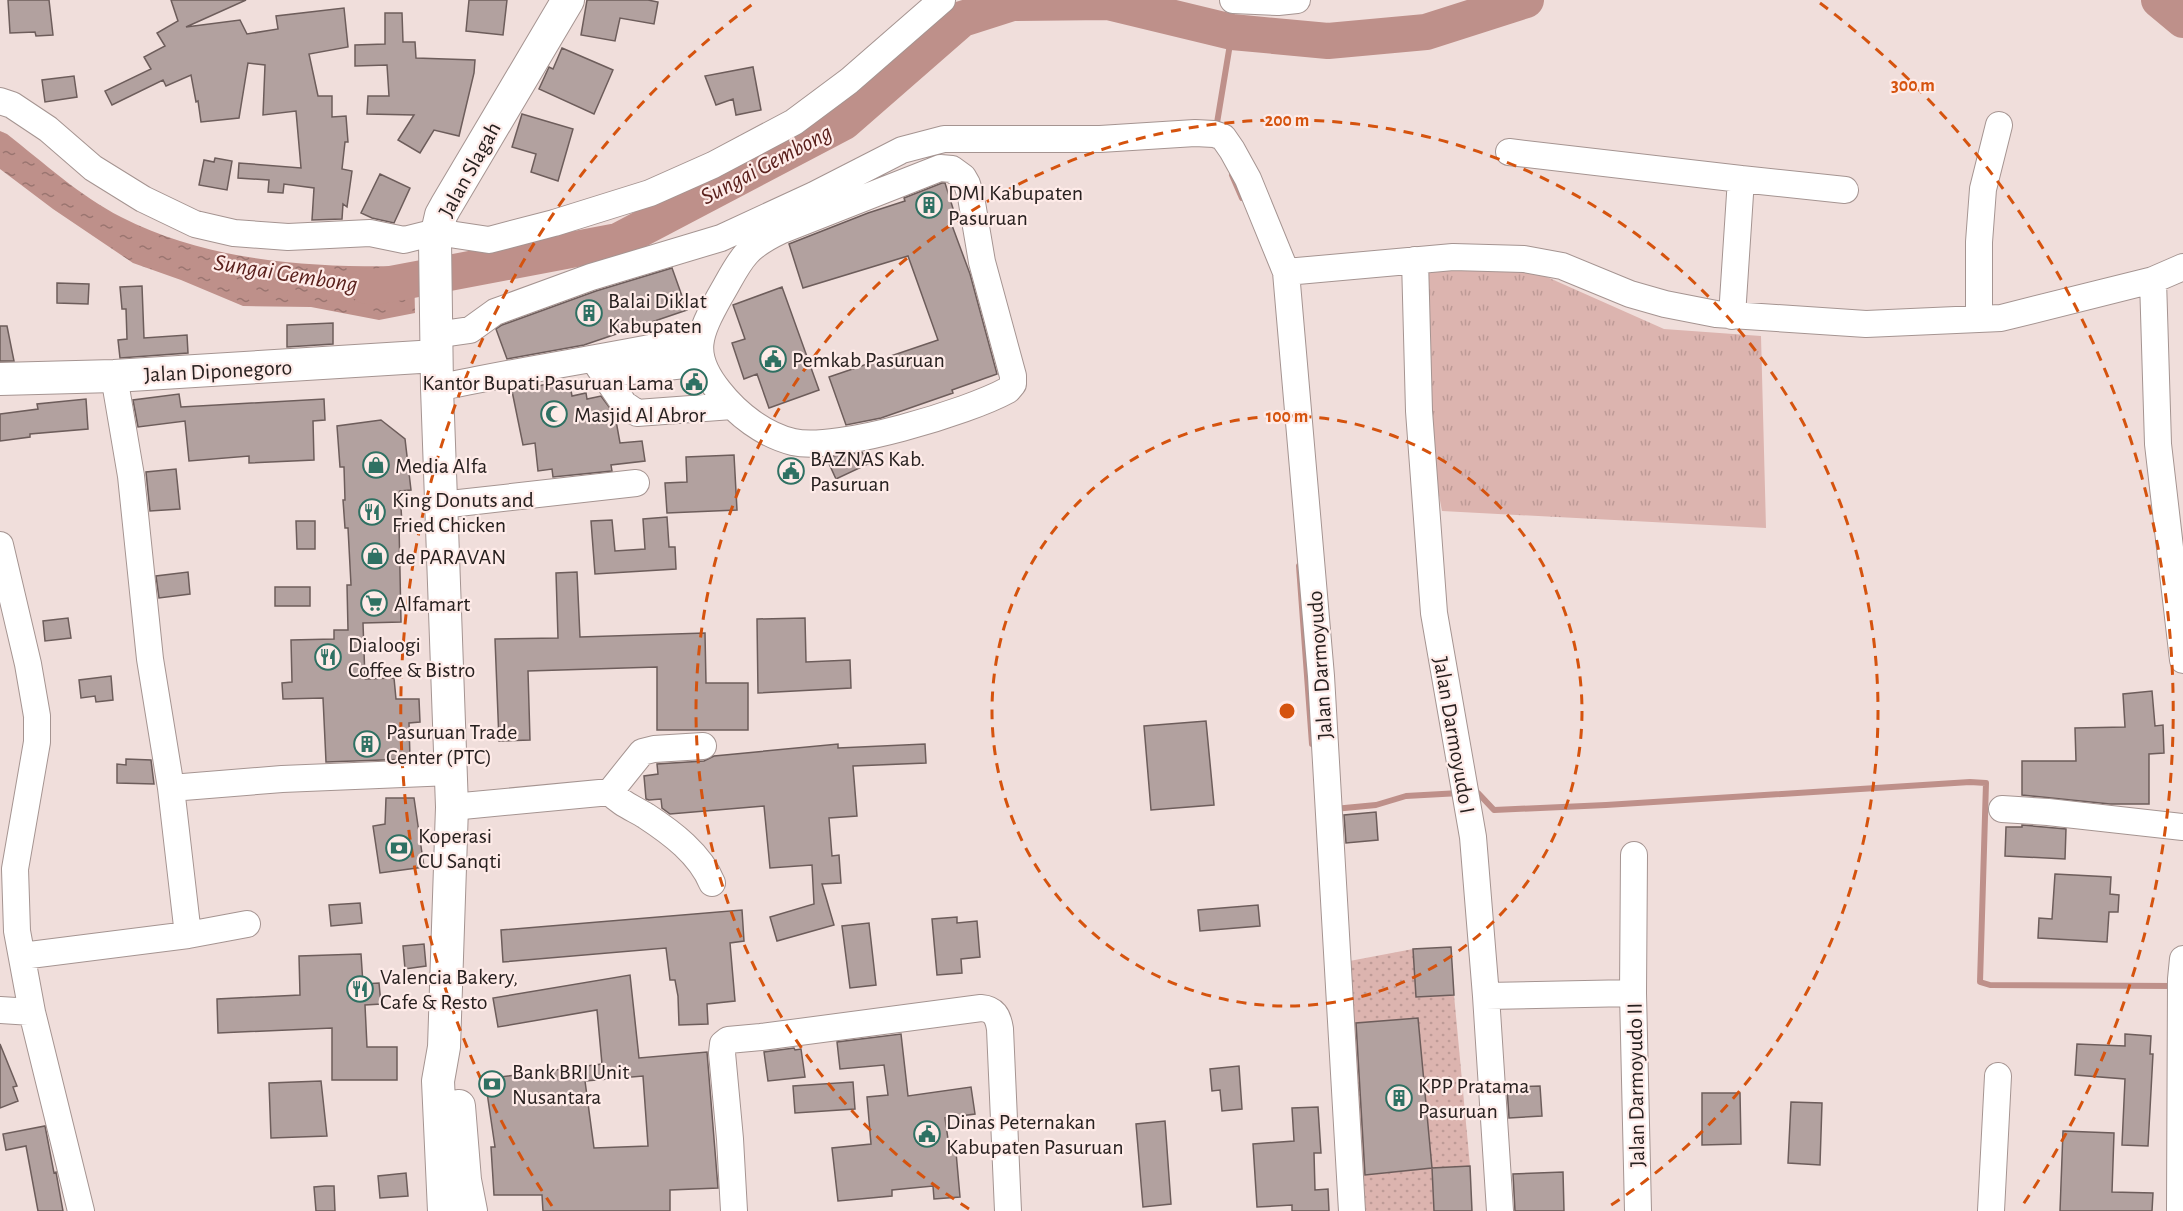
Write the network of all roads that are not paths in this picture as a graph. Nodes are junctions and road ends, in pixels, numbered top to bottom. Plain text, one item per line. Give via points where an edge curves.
1 (568, 0) edge
2 (942, 0) edge
3 (1233, 0) edge
4 (1297, 0) edge
5 (0, 100) edge
6 (1999, 125) dead end
7 (1509, 152) dead end
8 (1741, 179) junction
9 (1845, 190) dead end
10 (436, 236) junction
11 (1415, 260) junction
12 (2183, 267) edge
13 (1286, 272) junction
14 (2153, 280) junction
15 (1732, 316) junction
16 (1979, 319) junction
17 (436, 339) junction
18 (701, 350) junction
19 (599, 367) junction
20 (114, 376) junction
21 (0, 379) edge
22 (437, 388) junction
23 (732, 406) junction
24 (636, 483) dead end
25 (441, 505) junction
26 (0, 545) edge
27 (2183, 660) edge
28 (703, 746) dead end
29 (451, 772) junction
30 (171, 788) junction
31 (610, 792) junction
32 (452, 807) junction
33 (2002, 809) dead end
34 (2183, 827) edge
35 (1634, 855) dead end
36 (712, 883) dead end
37 (247, 924) dead end
38 (188, 935) junction
39 (22, 956) junction
40 (2181, 978) edge
41 (1634, 993) junction
42 (1486, 996) junction
43 (0, 1010) edge
44 (33, 1012) junction
45 (1998, 1076) dead end
46 (452, 1208) edge
47 (81, 1211) edge
48 (734, 1211) edge
49 (1008, 1211) edge
50 (1352, 1211) edge
51 (1500, 1211) edge
52 (1638, 1211) edge
53 (1991, 1211) edge
54 (2180, 1211) edge

1 - 10 main road, Jalan Slagah via 456,187
2 - 10 street via 849,81 794,122 713,165 650,193 554,224 489,240
3 - 4 street
5 - 10 street via 48,129 93,168 143,199 195,224 234,233 288,237 370,233 404,240
6 - 16 street via 1983,189
7 - 8 street
8 - 9 street
8 - 15 street
10 - 17 main road, Jalan Slagah
11 - 13 street
11 - 15 street via 1524,259 1562,266 1665,304
11 - 42 street, Jalan Darmoyudo I via 1419,411 1434,613 1473,837
12 - 14 street
13 - 17 street, Jalan Darmoyudo via 1248,179 1223,137 944,139 915,145 721,238 591,277 492,313 470,330
13 - 50 street, Jalan Darmoyudo via 1321,676
14 - 16 street via 2001,318
14 - 27 street via 2158,444
15 - 16 street via 1866,324
17 - 20 main road, Jalan Diponegoro
17 - 22 main road, Jalan Slagah
18 - 19 street
18 - 23 street via 711,380
18 - 23 street via 710,314 745,253 764,238 940,168 952,169 963,177 1013,376 1008,390 885,433 826,442 784,439 762,429
19 - 22 street via 499,374
19 - 23 street via 624,404 637,413
20 - 21 main road, Jalan Diponegoro
20 - 30 street via 131,476 150,659
22 - 25 main road, Jalan Slagah
24 - 25 street
25 - 29 main road, Jalan Slagah
26 - 39 street via 37,716 37,742 15,869
28 - 31 street via 642,752
29 - 30 street
29 - 32 main road, Jalan Slagah
30 - 38 street
31 - 32 street
31 - 36 street via 691,851 706,868
32 - 46 main road, Jalan Slagah via 444,1047 457,1077 465,1180
33 - 34 street
35 - 41 street, Jalan Darmoyudo II
37 - 38 street
38 - 39 street
39 - 44 street
40 - 54 street
41 - 42 street
41 - 52 street, Jalan Darmoyudo II
42 - 51 street, Jalan Darmoyudo I
43 - 44 street
44 - 47 street
45 - 53 street
48 - 49 street via 723,1044 728,1040 981,1008 993,1011 999,1021

